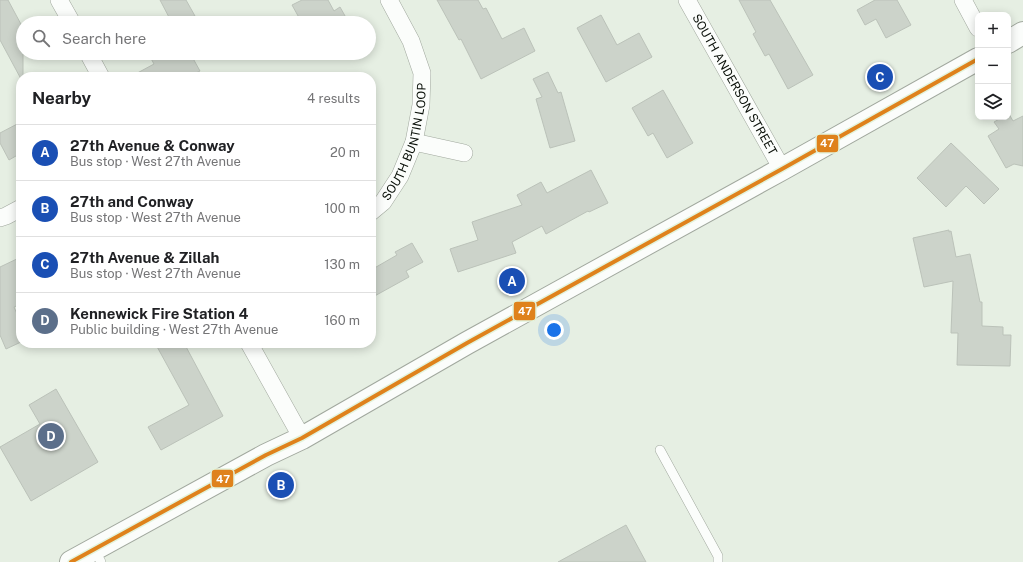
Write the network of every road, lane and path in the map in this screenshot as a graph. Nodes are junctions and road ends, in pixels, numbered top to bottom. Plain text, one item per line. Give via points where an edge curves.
1 (59, 0) edge
2 (389, 0) edge
3 (687, 0) edge
4 (963, 0) edge
5 (68, 16) edge
6 (975, 22) edge
7 (1023, 33) edge
8 (1011, 40) edge
9 (92, 60) edge
10 (975, 61) edge
11 (99, 72) edge
12 (414, 142) junction
13 (464, 153) dead end
14 (782, 169) junction
15 (376, 208) edge
16 (16, 211) edge
17 (0, 218) edge
18 (252, 348) edge
19 (302, 438) junction
20 (660, 450) dead end
21 (97, 556) edge
22 (70, 562) edge
23 (718, 562) edge

1 - 5 street
2 - 12 street, SOUTH BUNTIN LOOP via 411,41 422,73 421,105
3 - 14 street, SOUTH ANDERSON STREET
4 - 6 street
7 - 8 main road
9 - 11 street
10 - 14 main road
12 - 13 street
12 - 15 street, SOUTH BUNTIN LOOP via 400,176 383,202
14 - 19 main road
16 - 17 street
18 - 19 street
19 - 21 main road via 266,455
20 - 23 lane via 718,556
21 - 22 main road

